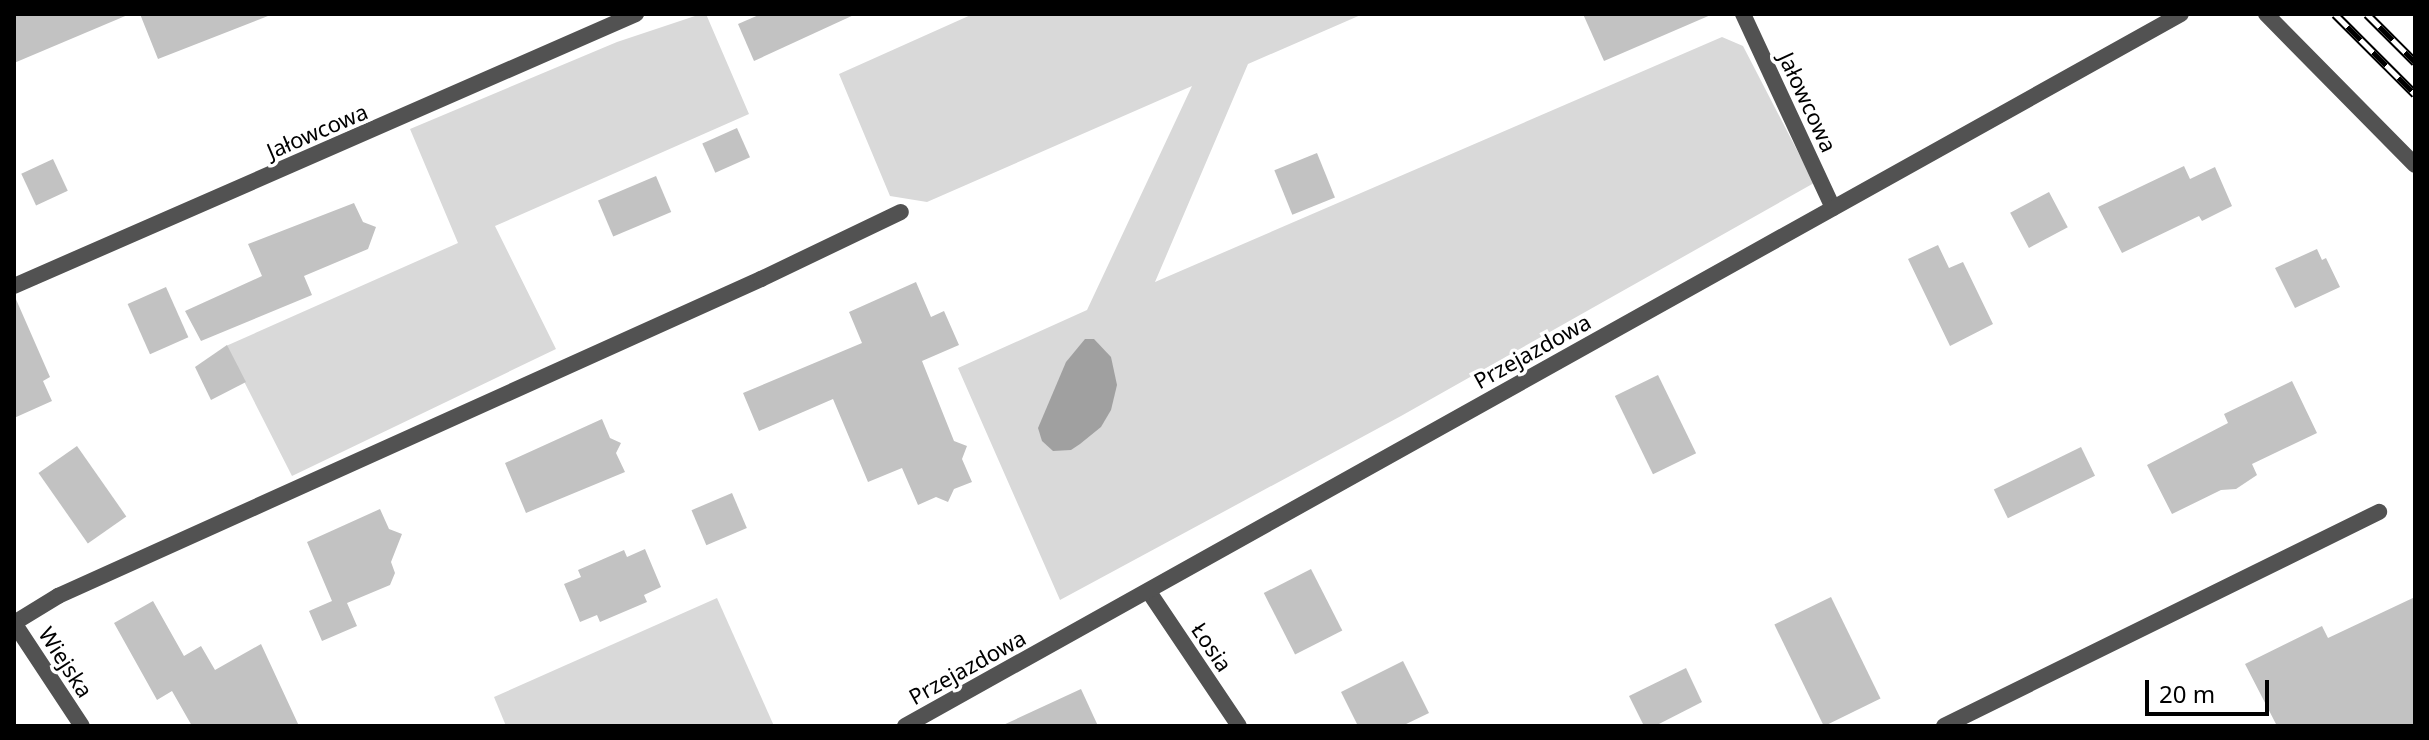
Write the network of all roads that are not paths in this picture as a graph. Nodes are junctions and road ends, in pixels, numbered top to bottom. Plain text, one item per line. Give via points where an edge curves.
1 (636, 14) edge
2 (1743, 14) edge
3 (2181, 14) edge
4 (2266, 14) edge
5 (2415, 165) edge
6 (1833, 208) junction
7 (901, 212) dead end
8 (14, 286) edge
9 (2379, 512) dead end
10 (1149, 592) junction
11 (14, 623) edge
12 (82, 726) edge
13 (905, 726) edge
14 (1239, 726) edge
15 (1944, 726) edge

1 - 8 street, Jałowcowa
2 - 6 street, Jałowcowa
3 - 6 street, Przejazdowa
4 - 5 street
6 - 10 street, Przejazdowa
7 - 11 street via 58,596
9 - 15 street
10 - 13 street, Przejazdowa
10 - 14 street, Łosia
11 - 12 street, Wiejska

